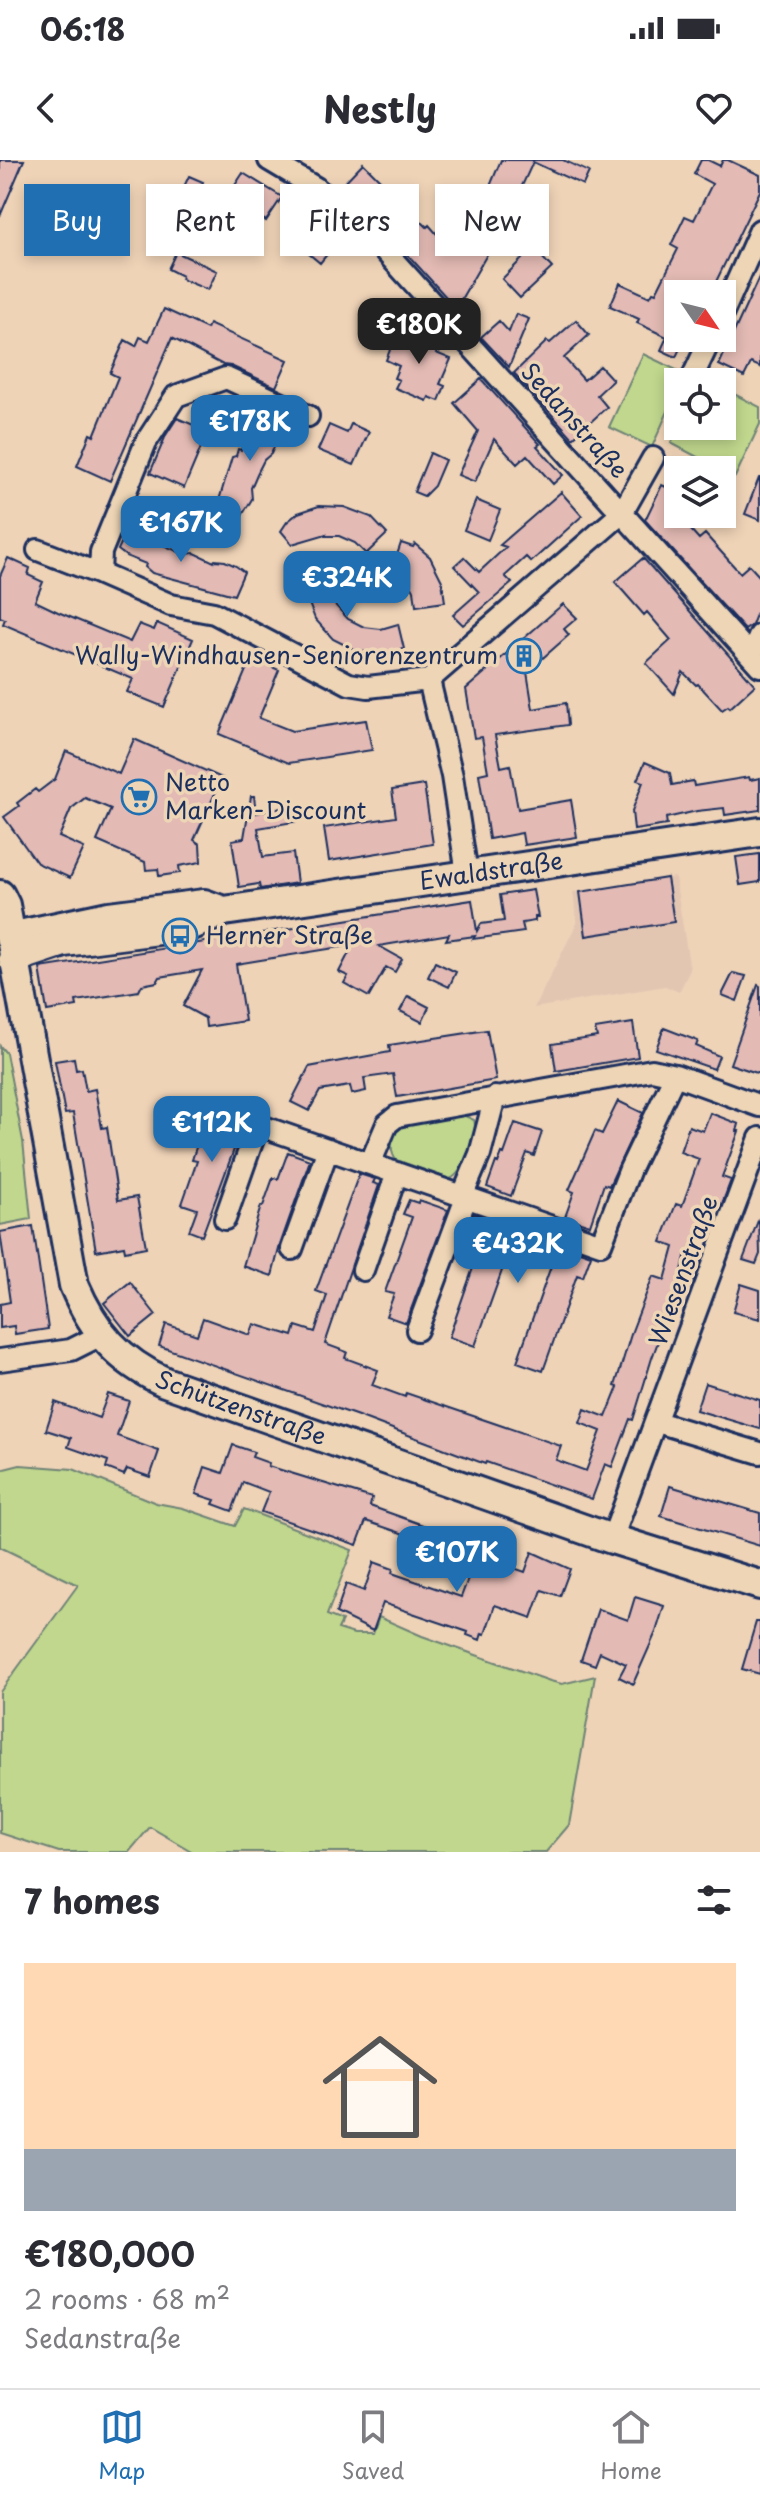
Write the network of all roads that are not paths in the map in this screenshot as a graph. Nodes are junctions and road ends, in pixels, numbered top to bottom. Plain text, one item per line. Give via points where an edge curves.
1 (269, 160) edge
2 (760, 230) edge
3 (736, 284) edge
4 (308, 416) dead end
5 (653, 458) dead end
6 (622, 513) junction
7 (38, 550) dead end
8 (100, 574) junction
9 (760, 635) edge
10 (755, 661) edge
11 (429, 680) junction
12 (760, 832) edge
13 (467, 874) junction
14 (0, 895) edge
15 (11, 948) junction
16 (675, 1075) junction
17 (495, 1097) junction
18 (760, 1106) edge
19 (760, 1138) edge
20 (328, 1149) junction
21 (370, 1164) junction
22 (397, 1173) junction
23 (464, 1198) junction
24 (225, 1219) dead end
25 (292, 1249) dead end
26 (363, 1270) dead end
27 (417, 1330) dead end
28 (103, 1334) junction
29 (0, 1360) edge
30 (657, 1422) junction
31 (760, 1453) edge
32 (612, 1539) junction
33 (760, 1585) edge

1 - 6 street, Sedanstraße via 316,188 365,231
2 - 3 street
4 - 8 street via 226,378 176,396 146,442 101,552
5 - 6 street
6 - 10 street, Sedanstraße
6 - 11 street
7 - 8 street
8 - 11 street via 171,605 214,613 349,684
9 - 10 street
11 - 13 street via 452,776
12 - 13 main road, Ewaldstraße
13 - 15 main road, Ewaldstraße via 224,911 204,904 109,916
14 - 15 main road
15 - 28 main road, Schützenstraße via 74,1285
16 - 17 street via 652,1070
16 - 18 street
16 - 23 street via 601,1244
17 - 21 street via 397,1116 387,1124
17 - 23 street
19 - 30 street, Wiesenstraße
20 - 21 street
20 - 24 street via 258,1125
20 - 25 street
21 - 22 street
22 - 23 street
22 - 26 street
23 - 27 street
28 - 29 street via 71,1350
28 - 32 main road, Schützenstraße via 138,1370 165,1382
30 - 31 street
30 - 32 street, Wiesenstraße
32 - 33 main road, Schützenstraße

